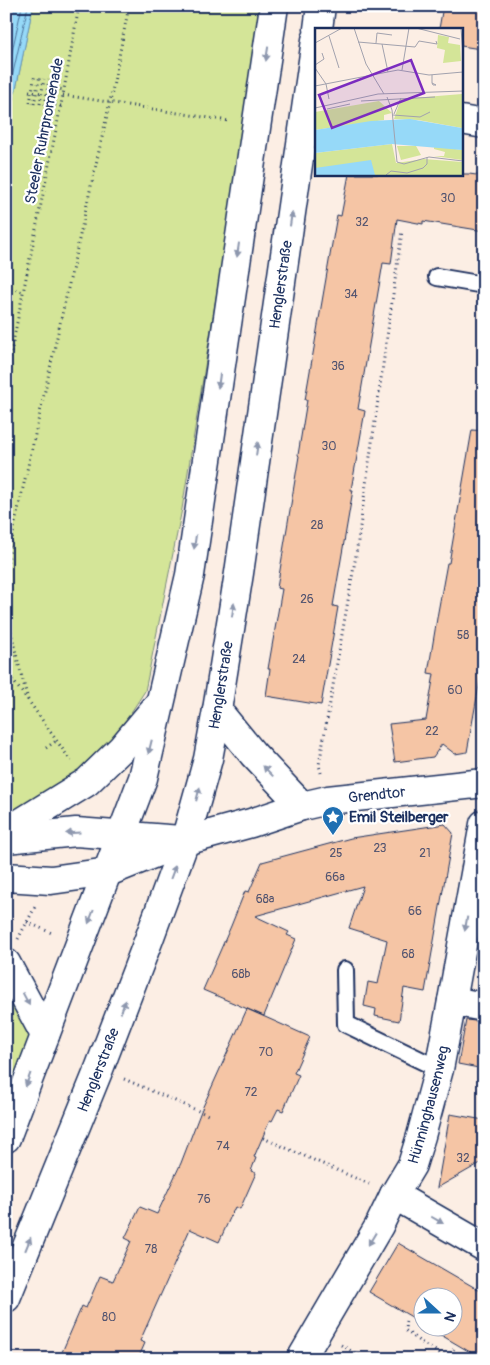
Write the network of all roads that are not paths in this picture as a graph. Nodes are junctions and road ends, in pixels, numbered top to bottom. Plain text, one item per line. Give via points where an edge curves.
1 (274, 6) edge
2 (321, 6) edge
3 (318, 28) edge
4 (315, 47) edge
5 (462, 120) edge
6 (484, 124) edge
7 (437, 277) dead end
8 (484, 285) edge
9 (162, 700) junction
10 (217, 710) junction
11 (484, 783) edge
12 (315, 803) junction
13 (484, 824) edge
14 (6, 832) edge
15 (122, 835) junction
16 (6, 839) edge
17 (185, 841) junction
18 (139, 860) junction
19 (108, 872) junction
20 (6, 877) edge
21 (162, 904) junction
22 (10, 954) edge
23 (345, 970) dead end
24 (452, 1001) junction
25 (484, 1007) edge
26 (45, 1035) junction
27 (439, 1069) junction
28 (6, 1138) edge
29 (394, 1195) junction
30 (484, 1247) edge
31 (6, 1298) edge
32 (301, 1359) edge

1 -> 9 main road via 190,575
2 - 3 main road
10 -> 4 main road, Henglerstraße
5 - 6 main road
7 - 8 lane
9 - 14 main road via 122,748 87,782
9 -> 15 main road via 143,778
12 -> 10 main road via 253,754
17 -> 10 main road, Henglerstraße via 208,759
11 - 12 main road, Grendtor
12 - 17 main road, Grendtor
13 -> 24 main road, Hünninghausenweg
15 -> 16 main road via 76,832
15 - 17 main road
15 - 18 main road
15 - 19 main road
17 - 18 main road
21 -> 17 main road, Henglerstraße
18 - 19 main road
18 - 21 main road
19 - 20 main road via 51,880
19 -> 26 main road
31 -> 21 main road, Henglerstraße
22 -> 26 main road
23 - 27 lane via 346,1024
24 - 25 main road
24 - 27 main road, Hünninghausenweg
26 -> 28 main road
27 - 29 main road, Hünninghausenweg via 412,1165
29 -> 30 main road
29 -> 32 main road, Hünninghausenweg

